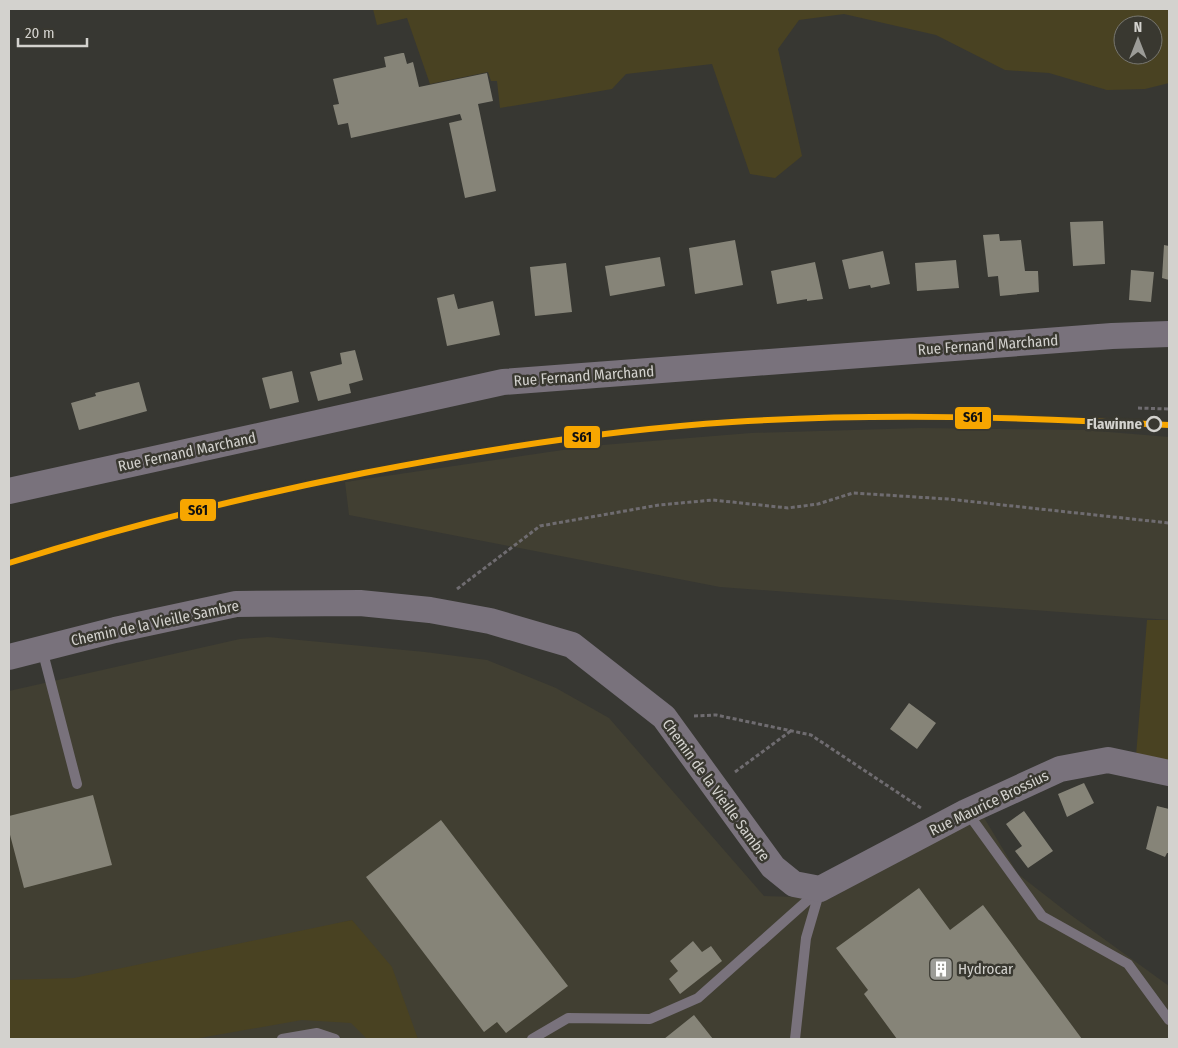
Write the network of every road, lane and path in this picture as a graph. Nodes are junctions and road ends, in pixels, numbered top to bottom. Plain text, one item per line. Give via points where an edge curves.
1 (1169, 334) edge
2 (1138, 408) dead end
3 (1168, 409) dead end
4 (9, 491) edge
5 (1169, 523) edge
6 (430, 610) junction
7 (42, 648) junction
8 (9, 657) edge
9 (664, 717) junction
10 (792, 730) junction
11 (1169, 772) edge
12 (77, 784) dead end
13 (715, 787) junction
14 (955, 817) junction
15 (820, 889) junction
16 (1169, 1020) edge
17 (282, 1039) edge
18 (335, 1039) edge
19 (532, 1039) edge
20 (795, 1039) edge

1 - 4 street, Rue Fernand Marchand via 503,382
2 - 3 path
5 - 6 path via 948,499 853,493 818,504 788,508 713,500 659,505 540,526
6 - 7 street, Chemin de la Vieille Sambre via 360,603 236,604
6 - 9 street, Chemin de la Vieille Sambre via 490,621 572,645
7 - 8 street, Chemin de la Vieille Sambre
7 - 12 lane
9 - 10 path via 716,715
9 - 13 street, Chemin de la Vieille Sambre
10 - 13 path
10 - 14 path via 811,735
11 - 14 street, Rue Maurice Brossius via 1108,760 1060,769
13 - 15 street, Chemin de la Vieille Sambre via 773,868 794,884
14 - 15 street, Rue Maurice Brossius
14 - 16 lane via 1042,916 1128,964
15 - 19 lane, Rue Maurice Brossius via 698,998 650,1019 568,1018
15 - 20 lane via 806,938
17 - 18 lane via 317,1033

